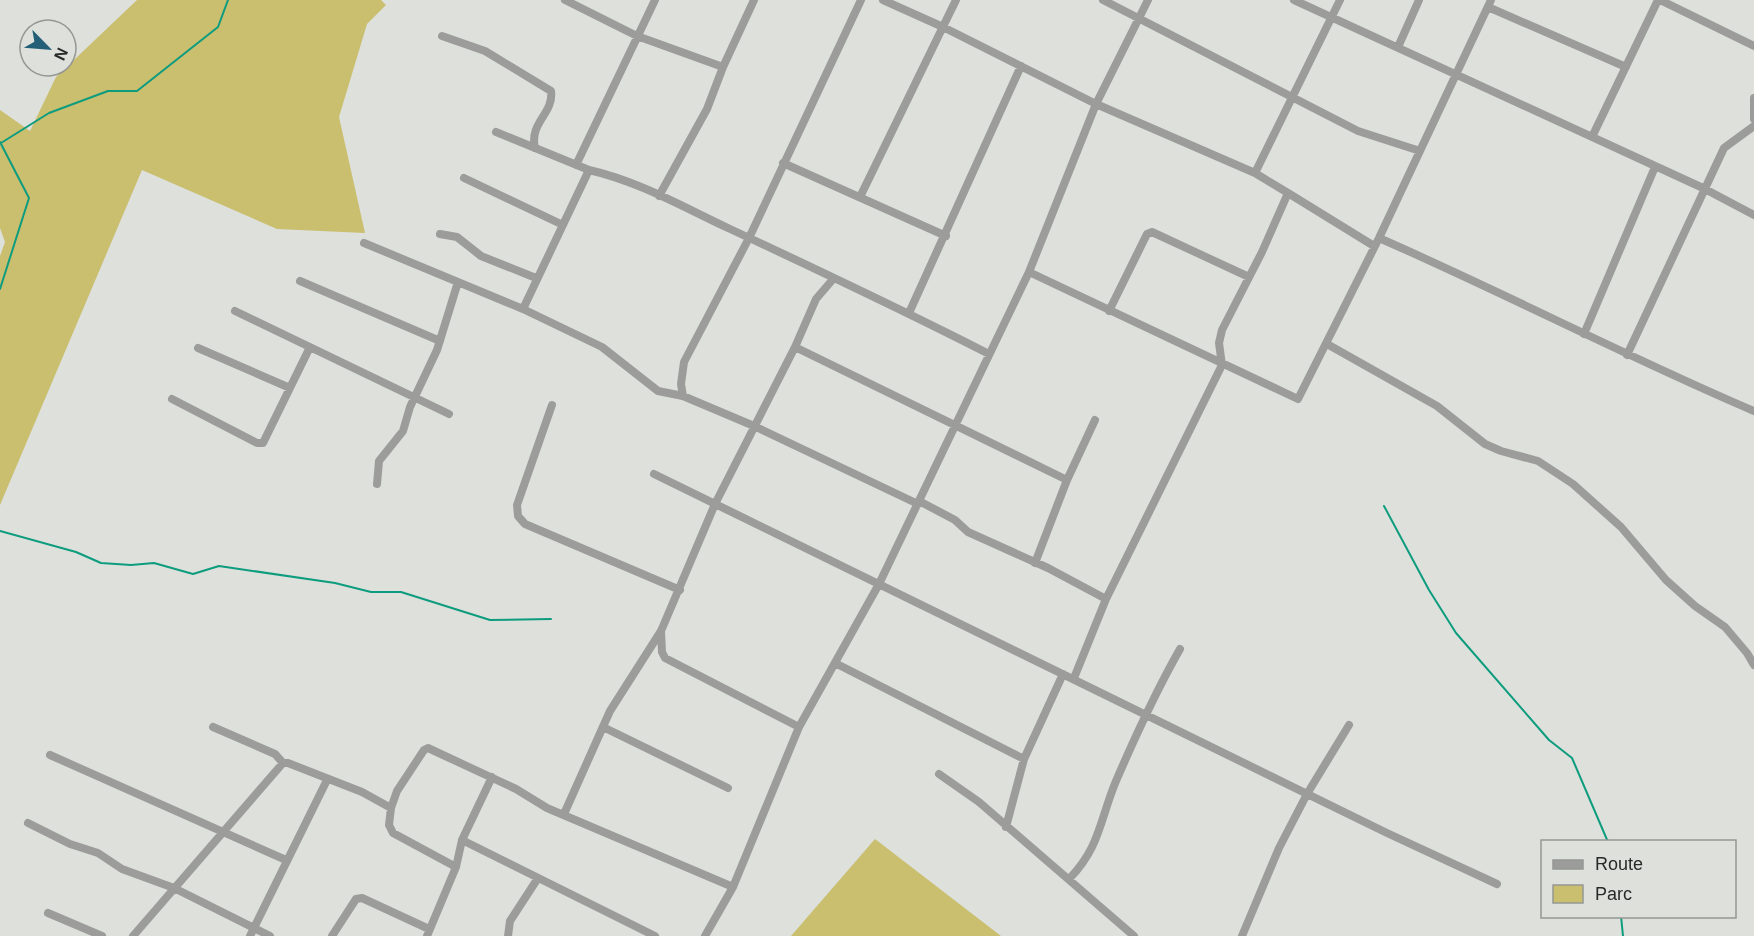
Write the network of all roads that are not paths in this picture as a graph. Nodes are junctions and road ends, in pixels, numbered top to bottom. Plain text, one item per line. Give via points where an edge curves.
1 (565, 0) edge
2 (655, 0) edge
3 (754, 0) edge
4 (861, 0) edge
5 (883, 0) edge
6 (956, 0) edge
7 (1103, 0) edge
8 (1148, 0) edge
9 (1294, 0) edge
10 (1340, 0) edge
11 (1419, 0) edge
12 (1660, 0) edge
13 (1490, 4) edge
14 (1139, 18) junction
15 (1332, 18) junction
16 (944, 27) junction
17 (442, 36) dead end
18 (637, 36) junction
19 (1754, 46) edge
20 (1398, 47) junction
21 (1021, 66) junction
22 (723, 67) junction
23 (1626, 67) junction
24 (1456, 73) junction
25 (1292, 97) junction
26 (1754, 98) edge
27 (1096, 104) junction
28 (1754, 119) edge
29 (1754, 126) edge
30 (496, 132) dead end
31 (1592, 137) junction
32 (535, 148) junction
33 (1420, 151) junction
34 (783, 164) junction
35 (576, 165) junction
36 (1655, 167) junction
37 (589, 170) junction
38 (1255, 173) junction
39 (464, 178) dead end
40 (1703, 188) junction
41 (1288, 193) junction
42 (659, 196) junction
43 (860, 197) junction
44 (1754, 215) edge
45 (563, 225) junction
46 (440, 234) dead end
47 (946, 236) junction
48 (749, 238) junction
49 (1376, 242) junction
50 (364, 243) dead end
51 (1029, 272) junction
52 (1249, 277) junction
53 (536, 278) junction
54 (834, 278) junction
55 (300, 281) dead end
56 (458, 282) junction
57 (523, 309) junction
58 (236, 311) dead end
59 (1110, 311) junction
60 (909, 313) junction
61 (1584, 334) junction
62 (440, 341) junction
63 (1327, 344) junction
64 (795, 346) junction
65 (310, 347) junction
66 (198, 348) dead end
67 (989, 354) junction
68 (1627, 355) junction
69 (1222, 364) junction
70 (290, 388) junction
71 (683, 396) junction
72 (417, 398) junction
73 (172, 399) dead end
74 (552, 405) dead end
75 (1754, 411) edge
76 (449, 414) dead end
77 (1095, 420) dead end
78 (955, 424) junction
79 (754, 426) junction
80 (654, 474) dead end
81 (1067, 480) junction
82 (377, 484) dead end
83 (918, 502) junction
84 (715, 504) junction
85 (1035, 563) junction
86 (879, 584) junction
87 (680, 590) junction
88 (1106, 599) junction
89 (661, 632) junction
90 (1180, 649) dead end
91 (835, 663) junction
92 (1754, 665) edge
93 (1064, 674) junction
94 (1074, 678) junction
95 (1147, 716) junction
96 (1349, 725) dead end
97 (213, 727) dead end
98 (603, 727) junction
99 (799, 727) junction
100 (50, 755) dead end
101 (1024, 759) junction
102 (283, 763) junction
103 (939, 774) dead end
104 (492, 777) junction
105 (327, 780) junction
106 (728, 788) dead end
107 (1307, 794) junction
108 (391, 808) junction
109 (564, 814) junction
110 (28, 823) dead end
111 (1006, 827) junction
112 (222, 831) junction
113 (462, 840) junction
114 (286, 860) junction
115 (456, 867) junction
116 (538, 878) junction
117 (1069, 879) junction
118 (1497, 884) dead end
119 (733, 887) junction
120 (174, 888) junction
121 (48, 913) dead end
122 (252, 932) edge
123 (428, 932) edge
124 (102, 936) edge
125 (133, 936) edge
126 (270, 936) edge
127 (332, 936) edge
128 (508, 936) edge
129 (655, 936) edge
130 (705, 936) edge
131 (1134, 936) edge
132 (1242, 936) edge

1 - 18 street
2 - 18 street
3 - 22 street
4 - 34 street
5 - 16 street
6 - 16 street
7 - 14 street
8 - 14 street
9 - 15 street
10 - 15 street
11 - 20 street
12 - 19 street
12 - 23 street
13 - 23 street
13 - 24 street
14 - 25 street
14 - 27 street
15 - 20 street
15 - 25 street
16 - 21 street
16 - 43 street
17 - 32 street via 485,51 551,91 549,105 533,133
18 - 22 street
18 - 35 street
20 - 24 street
21 - 27 street
21 - 47 street
22 - 42 street via 707,110
23 - 31 street
24 - 31 street
24 - 33 street
25 - 33 street via 1358,131
25 - 38 street
26 - 28 street
27 - 38 street
27 - 51 street
29 - 40 street via 1724,148
30 - 32 street
31 - 36 street
32 - 35 street
33 - 49 street
34 - 43 street
34 - 48 street
35 - 37 street
36 - 40 street
36 - 61 street
37 - 42 street
37 - 45 street
38 - 41 street
39 - 45 street
40 - 44 street
40 - 68 street
41 - 49 street
41 - 52 street
42 - 48 street
43 - 47 street
45 - 53 street
46 - 53 street via 457,237 481,256
47 - 60 street
48 - 54 street
48 - 71 street via 684,362
49 - 61 street via 1457,272
49 - 63 street
50 - 56 street
51 - 59 street
51 - 67 street
52 - 59 street via 1152,232 1147,234
52 - 69 street via 1222,330
53 - 57 street
54 - 60 street
54 - 64 street via 816,299
55 - 62 street
56 - 57 street
56 - 62 street
57 - 71 street via 602,348 658,392
58 - 65 street
59 - 69 street
60 - 67 street
61 - 68 street
62 - 72 street
63 - 69 street via 1298,399
63 - 92 street via 1437,406 1485,444 1538,461 1573,484 1621,527 1666,580 1725,627
64 - 78 street
64 - 79 street
65 - 70 street
65 - 72 street
66 - 70 street
67 - 78 street
68 - 75 street
69 - 88 street
70 - 73 street via 263,443
71 - 79 street
72 - 76 street
72 - 82 street via 399,437 379,461
74 - 87 street via 517,505 518,516 525,524
77 - 81 street
78 - 81 street
78 - 83 street
79 - 83 street
79 - 84 street
80 - 84 street
81 - 85 street
83 - 85 street via 955,520 968,532
83 - 86 street
84 - 86 street
84 - 87 street
85 - 88 street
86 - 91 street
86 - 93 street
87 - 89 street
88 - 94 street
89 - 98 street
89 - 99 street via 665,658
90 - 95 street
91 - 99 street
91 - 101 street
93 - 94 street
93 - 101 street
94 - 95 street
95 - 107 street
95 - 117 street via 1116,781 1089,857
96 - 107 street
97 - 102 street via 275,754
98 - 106 street
98 - 109 street
99 - 119 street
100 - 112 street
101 - 111 street
102 - 105 street
102 - 112 street
103 - 111 street
104 - 108 street via 428,748 397,791
104 - 109 street
104 - 113 street
105 - 108 street via 362,792
105 - 114 street
107 - 118 street
107 - 132 street
108 - 115 street via 389,825 393,833
109 - 119 street
110 - 120 street via 98,853 122,869
111 - 117 street
112 - 114 street
112 - 120 street
113 - 115 street
113 - 116 street
114 - 122 street
115 - 123 street
116 - 128 street via 510,921
116 - 129 street
117 - 131 street
119 - 130 street
120 - 122 street
120 - 125 street
121 - 124 street
122 - 126 street
123 - 127 street via 362,898 356,899

